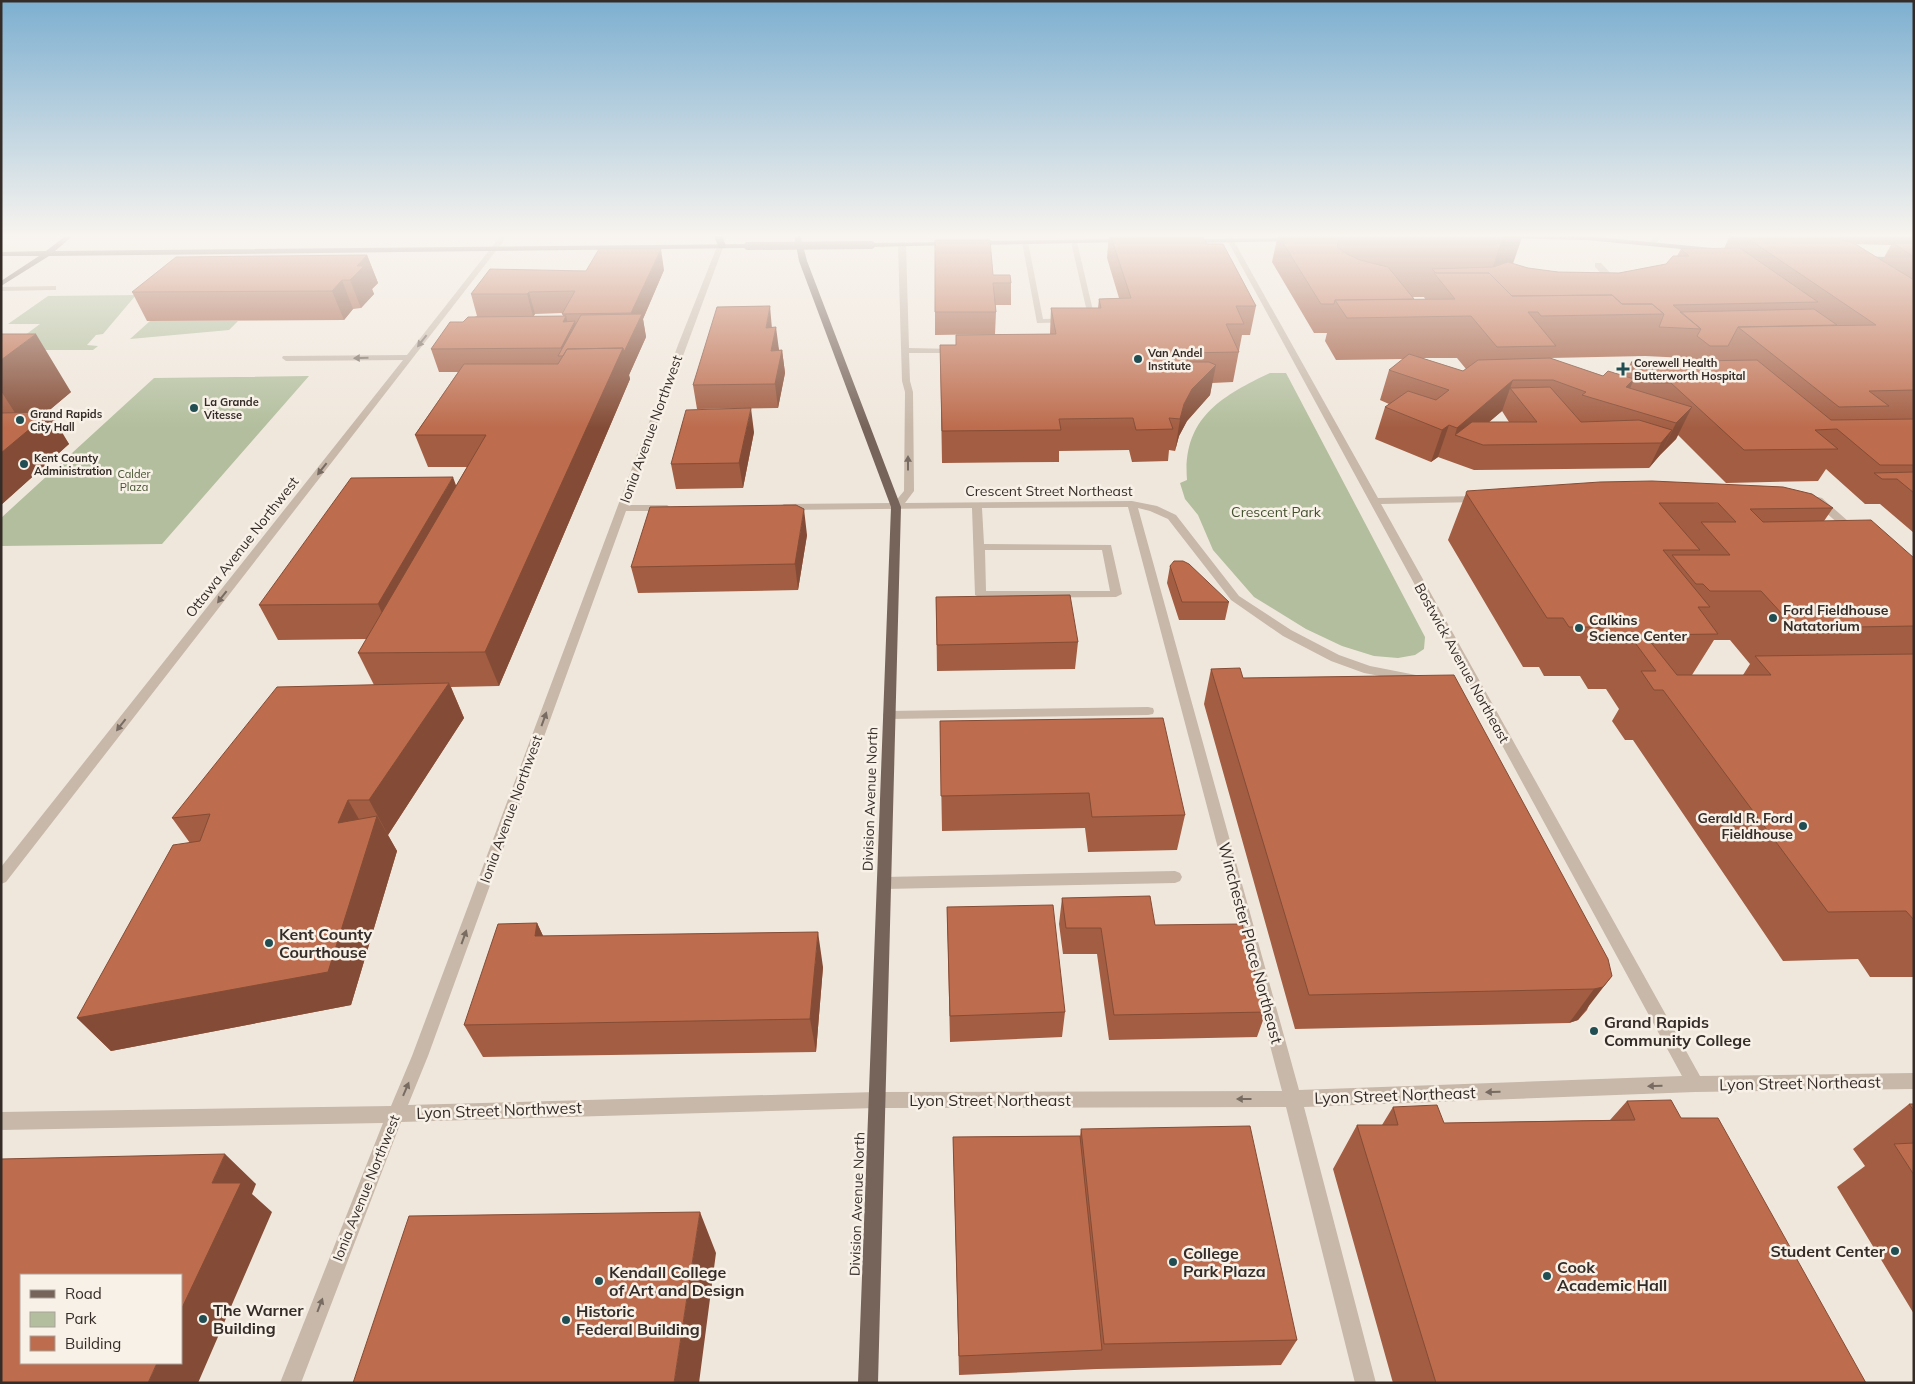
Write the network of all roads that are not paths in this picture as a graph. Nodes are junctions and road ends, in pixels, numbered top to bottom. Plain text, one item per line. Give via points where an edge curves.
1 (456, 299) edge
2 (700, 299) edge
3 (817, 299) edge
4 (904, 299) edge
5 (1036, 299) edge
6 (1088, 299) edge
7 (1263, 299) edge
8 (905, 350) junction
9 (966, 351) edge
10 (410, 357) junction
11 (286, 358) dead end
12 (1812, 497) edge
13 (1493, 499) edge
14 (1374, 501) junction
15 (1132, 504) junction
16 (977, 506) junction
17 (896, 507) junction
18 (622, 508) junction
19 (677, 508) edge
20 (773, 508) edge
21 (1861, 538) edge
22 (979, 547) junction
23 (1424, 677) edge
24 (1148, 711) dead end
25 (889, 715) junction
26 (1175, 877) dead end
27 (1, 878) edge
28 (884, 883) junction
29 (1914, 1081) edge
30 (1695, 1084) junction
31 (1293, 1099) junction
32 (876, 1100) junction
33 (396, 1114) junction
34 (1, 1121) edge
35 (290, 1383) edge
36 (868, 1383) edge
37 (1366, 1383) edge

1 -> 10 street, Ottawa Avenue Northwest
2 - 18 street, Ionia Avenue Northwest
3 - 17 main road, Division Avenue North
4 - 8 street
5 - 6 street via 1040,321 1079,320 1091,313
7 - 14 street, Bostwick Avenue Northeast
8 - 9 street
17 -> 8 street via 908,491 909,392
10 -> 11 street
10 -> 27 street, Ottawa Avenue Northwest
12 - 21 street
13 - 14 street
14 - 30 street, Bostwick Avenue Northeast via 1465,678
15 - 16 street, Crescent Street Northeast
15 - 23 street, Crescent Street Northeast via 1154,508 1172,517 1235,598 1287,633 1335,658 1368,670 1408,678
15 - 31 street, Winchester Place Northeast
16 - 17 street, Crescent Street Northeast
16 - 22 street
17 - 20 street, Crescent Street Northeast
17 - 25 main road, Division Avenue North
18 - 19 street
33 -> 18 street, Ionia Avenue Northwest
22 - 22 street via 1107,547 1116,594 981,595
24 - 25 street
25 - 28 main road, Division Avenue North
26 - 28 street
28 - 32 main road, Division Avenue North
29 - 30 street, Lyon Street Northeast
30 -> 31 street, Lyon Street Northeast
31 -> 32 street, Lyon Street Northeast
31 - 37 street, Winchester Place Northeast
32 - 33 street, Lyon Street Northwest
32 - 36 main road, Division Avenue North
33 - 34 street, Lyon Street Northwest
35 -> 33 street, Ionia Avenue Northwest

